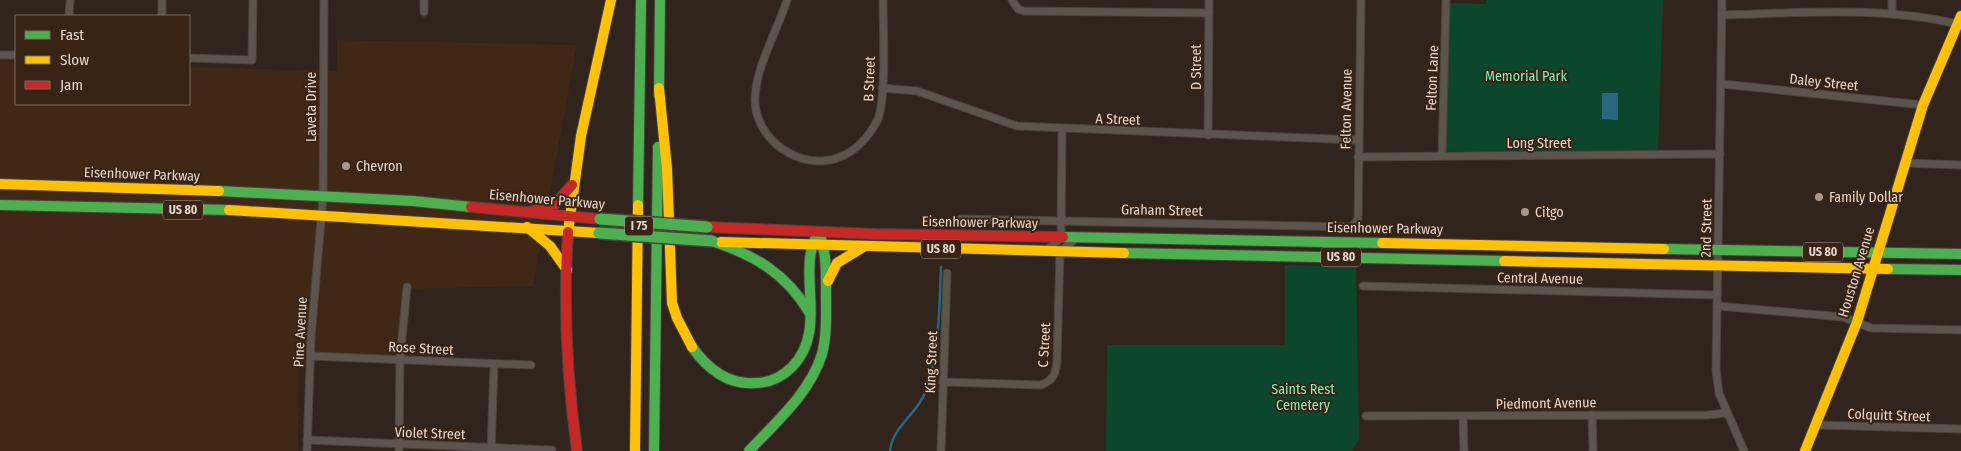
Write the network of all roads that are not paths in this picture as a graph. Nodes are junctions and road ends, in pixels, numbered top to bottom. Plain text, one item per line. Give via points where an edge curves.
1 (70, 0) edge
2 (162, 0) edge
3 (253, 0) edge
4 (324, 0) edge
5 (424, 0) edge
6 (611, 0) edge
7 (641, 0) edge
8 (660, 0) edge
9 (787, 0) edge
10 (883, 0) edge
11 (1012, 0) edge
12 (1209, 0) edge
13 (1361, 0) edge
14 (1446, 0) edge
15 (1722, 0) edge
16 (1892, 0) edge
17 (424, 12) dead end
18 (1209, 13) junction
19 (1892, 14) junction
20 (69, 15) edge
21 (162, 15) edge
22 (1722, 15) junction
23 (1958, 26) edge
24 (0, 55) edge
25 (15, 55) edge
26 (190, 58) edge
27 (1722, 84) junction
28 (659, 88) junction
29 (882, 88) junction
30 (1923, 105) junction
31 (1062, 129) junction
32 (1208, 135) junction
33 (1358, 140) junction
34 (1720, 154) junction
35 (1358, 156) junction
36 (1442, 156) junction
37 (1905, 163) junction
38 (1961, 165) edge
39 (574, 181) junction
40 (0, 184) edge
41 (322, 197) junction
42 (0, 205) edge
43 (530, 212) junction
44 (321, 214) junction
45 (570, 217) junction
46 (961, 218) dead end
47 (1358, 219) joint
48 (1061, 221) junction
49 (527, 227) junction
50 (569, 230) junction
51 (819, 232) junction
52 (1061, 238) junction
53 (1076, 238) junction
54 (712, 242) junction
55 (811, 245) junction
56 (825, 245) junction
57 (865, 246) junction
58 (1718, 249) junction
59 (1044, 252) junction
60 (1060, 252) junction
61 (1878, 253) junction
62 (1961, 254) edge
63 (1718, 266) junction
64 (1873, 268) junction
65 (1961, 270) edge
66 (568, 271) junction
67 (947, 273) dead end
68 (826, 286) junction
69 (1363, 286) dead end
70 (407, 287) dead end
71 (1717, 295) junction
72 (1717, 306) junction
73 (810, 314) junction
74 (1857, 322) junction
75 (1961, 330) edge
76 (311, 356) junction
77 (400, 360) junction
78 (494, 364) junction
79 (531, 365) dead end
80 (943, 382) junction
81 (1726, 413) junction
82 (1592, 415) junction
83 (1366, 416) dead end
84 (1463, 416) junction
85 (1817, 425) junction
86 (1961, 429) edge
87 (307, 440) junction
88 (399, 448) edge
89 (491, 449) edge
90 (552, 450) edge
91 (307, 451) edge
92 (578, 451) edge
93 (635, 451) edge
94 (654, 451) edge
95 (749, 451) edge
96 (941, 451) edge
97 (1464, 451) edge
98 (1593, 451) edge
99 (1744, 451) edge
100 (1805, 451) edge

1 - 20 street
2 - 21 street
3 - 26 street via 252,60
4 - 41 street, Laveta Drive
5 - 17 street
6 - 39 main road
7 - 93 main road, I 75
8 - 28 main road, I 75
9 - 29 street, B Street via 762,67 755,98 764,132 772,142 804,159 838,158 863,141 877,120
10 - 29 street, B Street
11 - 18 street via 1018,9 1024,11
12 - 18 street, D Street
13 - 33 street, Felton Avenue
14 - 36 street, Felton Lane
15 - 22 street, 2nd Street
16 - 19 street
18 - 32 street, D Street
19 - 22 street
19 - 23 street
22 - 27 street, 2nd Street
23 - 30 main road, Houston Avenue
24 - 25 street
27 - 30 street, Daley Street
27 - 34 street, 2nd Street
28 - 73 main road via 667,169 671,294 679,324 689,343 701,358 726,377 746,384 770,381 788,371 802,354 809,335
28 - 94 main road, I 75
29 - 31 street, A Street via 917,91 1017,126
30 - 37 main road, Houston Avenue
31 - 32 street, A Street
31 - 48 street
32 - 33 street, A Street
33 - 35 street, Felton Avenue
34 - 36 street, Long Street
34 - 58 street, 2nd Street
35 - 36 street, Long Street
35 - 47 street, Felton Avenue
37 - 38 street
37 - 61 main road, Houston Avenue
39 - 43 main road via 560,202
39 - 45 main road
40 - 41 main road, Eisenhower Parkway / US 80
41 - 43 main road, Eisenhower Parkway / US 80 via 414,201
41 - 44 street, Laveta Drive
42 - 44 main road, Eisenhower Parkway / US 80
43 - 45 main road, Eisenhower Parkway / US 80
44 - 49 main road, Eisenhower Parkway / US 80
44 - 76 street, Pine Avenue
45 - 50 main road
45 - 51 main road, Eisenhower Parkway / US 80, bridge
46 - 48 street, Graham Street
47 - 48 street, Graham Street via 1352,227
48 - 52 street
49 - 50 main road, Eisenhower Parkway / US 80
49 - 66 main road via 546,240
50 - 54 main road, Eisenhower Parkway / US 80, bridge
50 - 66 main road
51 - 52 main road, Eisenhower Parkway / US 80
51 - 55 main road
51 - 56 main road
52 - 53 main road, Eisenhower Parkway / US 80
52 - 59 street
53 - 58 main road, Eisenhower Parkway / US 80
53 - 60 street
54 - 55 main road, Eisenhower Parkway / US 80
54 - 73 main road via 742,251 776,270 795,288
55 - 56 main road, Eisenhower Parkway / US 80
55 - 73 main road
56 - 57 main road, Eisenhower Parkway / US 80
56 - 68 main road
57 - 59 main road, Eisenhower Parkway / US 80
57 - 68 main road via 837,263
58 - 61 main road, Eisenhower Parkway / US 80
58 - 63 street, 2nd Street
59 - 60 main road, Eisenhower Parkway / US 80
60 - 63 main road, Eisenhower Parkway / US 80
60 - 80 street, C Street via 1057,360 1056,374 1052,379 1041,385
61 - 62 main road, Eisenhower Parkway / US 80
61 - 64 main road, Houston Avenue
63 - 64 main road, Eisenhower Parkway / US 80
63 - 71 street, 2nd Street
64 - 65 main road, Eisenhower Parkway / US 80
64 - 74 main road, Houston Avenue
66 - 92 main road via 569,374
67 - 80 street, King Street
68 - 95 main road via 824,340 813,376
69 - 71 street, Central Avenue
70 - 77 street
71 - 72 street, 2nd Street
72 - 74 street via 1843,317
72 - 81 street, 2nd Street via 1716,376 1718,393
74 - 75 street via 1871,328
74 - 85 main road, Houston Avenue
76 - 77 street, Rose Street
76 - 87 street, Pine Avenue
77 - 78 street, Rose Street
77 - 88 street
78 - 79 street, Rose Street
78 - 89 street
80 - 96 street, King Street
81 - 82 street, Piedmont Avenue
81 - 99 street, 2nd Street
82 - 84 street, Piedmont Avenue
82 - 98 street
83 - 84 street, Piedmont Avenue
84 - 97 street
85 - 86 street, Colquitt Street
85 - 100 main road, Houston Avenue
87 - 88 street, Violet Street
87 - 91 street, Pine Avenue
88 - 89 street, Violet Street
89 - 90 street, Violet Street

